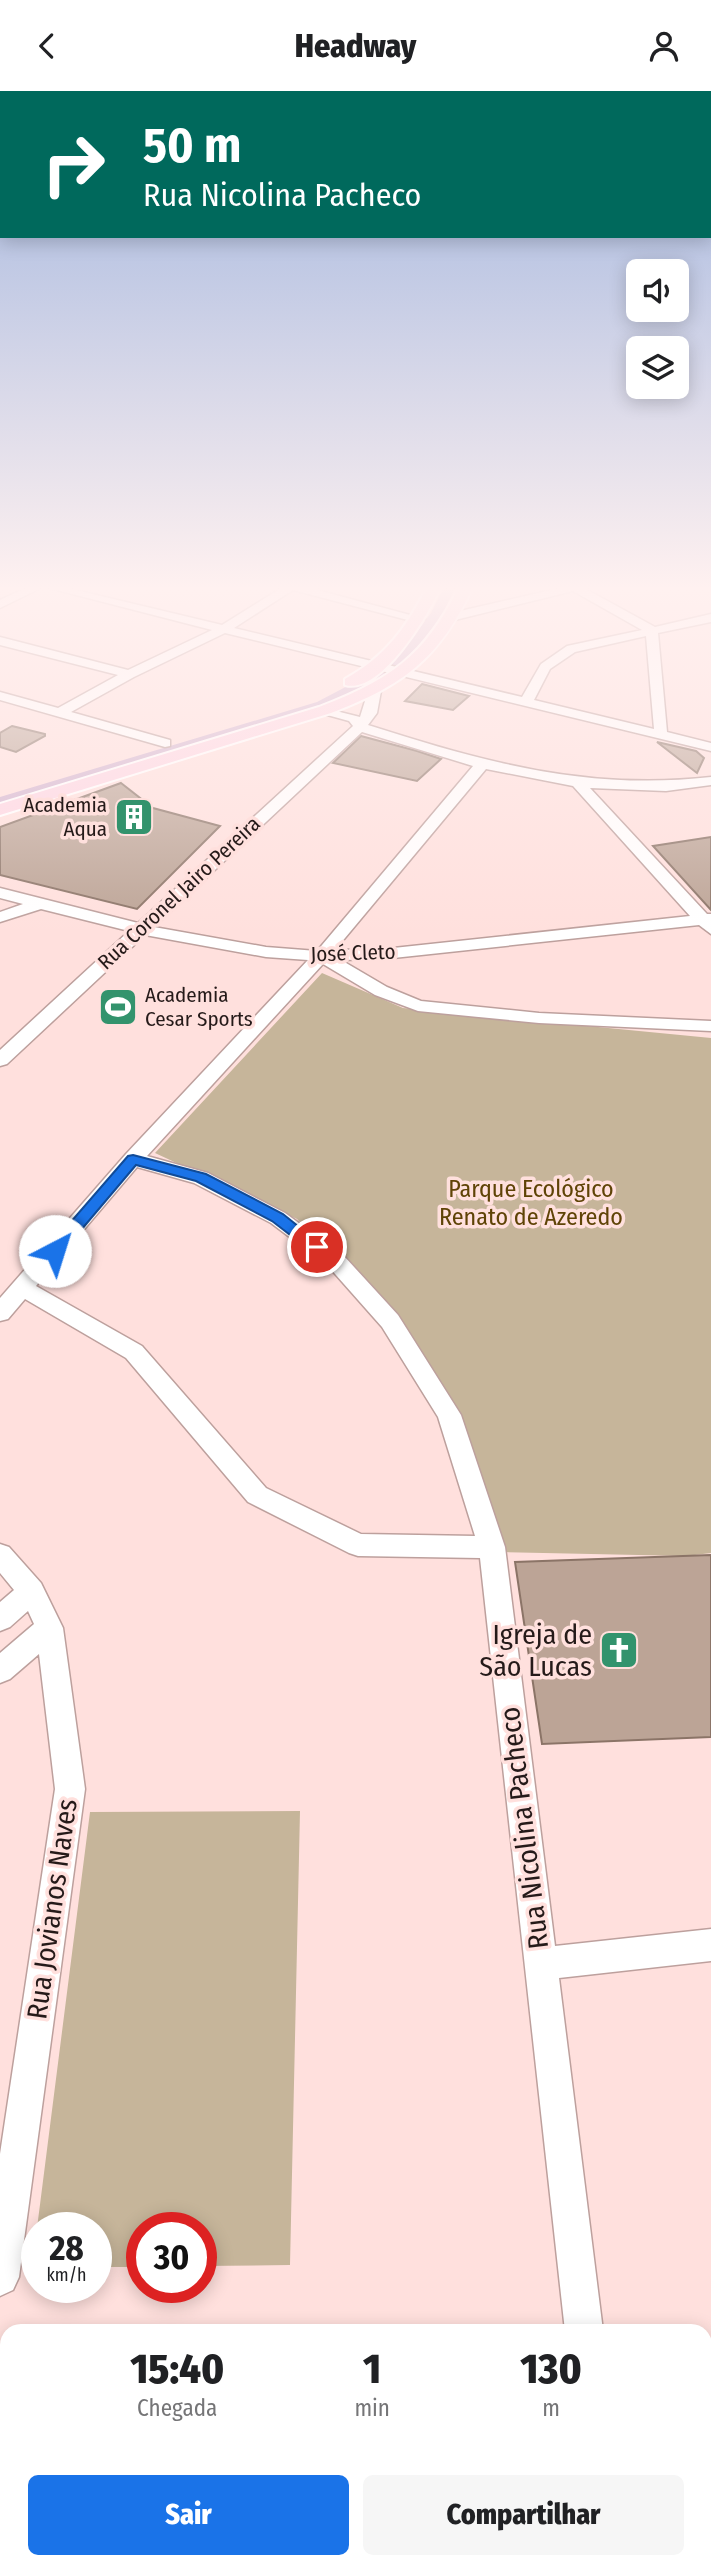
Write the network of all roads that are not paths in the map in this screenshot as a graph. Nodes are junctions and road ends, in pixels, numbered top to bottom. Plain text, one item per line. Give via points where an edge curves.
1 (23, 703) edge
2 (78, 703) edge
3 (299, 703) edge
4 (344, 703) edge
5 (372, 703) edge
6 (527, 703) edge
7 (658, 703) edge
8 (325, 710) junction
9 (59, 713) junction
10 (359, 727) junction
11 (661, 737) junction
12 (165, 743) junction
13 (709, 748) edge
14 (484, 762) junction
15 (710, 780) edge
16 (579, 785) junction
17 (13, 788) dead end
18 (0, 810) edge
19 (0, 893) edge
20 (42, 903) junction
21 (0, 916) edge
22 (708, 923) edge
23 (140, 929) junction
24 (321, 956) junction
25 (711, 1026) edge
26 (0, 1060) edge
27 (133, 1159) junction
28 (23, 1288) junction
29 (0, 1314) edge
30 (492, 1547) junction
31 (0, 1555) edge
32 (32, 1591) junction
33 (0, 1619) edge
34 (49, 1628) junction
35 (0, 1669) edge
36 (711, 1945) edge
37 (540, 1964) junction
38 (0, 2277) edge
39 (583, 2324) edge

1 - 9 street
2 - 9 street
3 - 12 main road
4 - 8 main road
5 - 10 street, Rua Coronel Jairo Pereira
6 - 11 street
7 - 11 street
8 - 10 street via 354,718
8 - 18 main road
9 - 12 street
10 - 14 street
10 - 23 street, Rua Coronel Jairo Pereira
11 - 13 street
12 - 17 main road
14 - 16 street
14 - 24 street
15 - 16 street via 637,788
16 - 22 street
19 - 20 street, José Cleto
20 - 21 street
20 - 23 street, José Cleto
22 - 24 street, José Cleto
23 - 24 street, José Cleto via 266,952
23 - 26 street, Rua Coronel Jairo Pereira
24 - 25 street via 381,991 418,1006 539,1018
24 - 27 street
27 - 28 street
27 - 30 street, Rua Nicolina Pacheco via 201,1178 278,1218 337,1261 390,1321 449,1415
28 - 29 street
28 - 30 street via 134,1352 257,1495 358,1545
30 - 37 street, Rua Nicolina Pacheco
31 - 32 street, Rua Jovianos Naves
32 - 33 street
32 - 34 street, Rua Jovianos Naves
34 - 35 street
34 - 38 street, Rua Jovianos Naves via 70,1789
36 - 37 street
37 - 39 street, Rua Nicolina Pacheco

